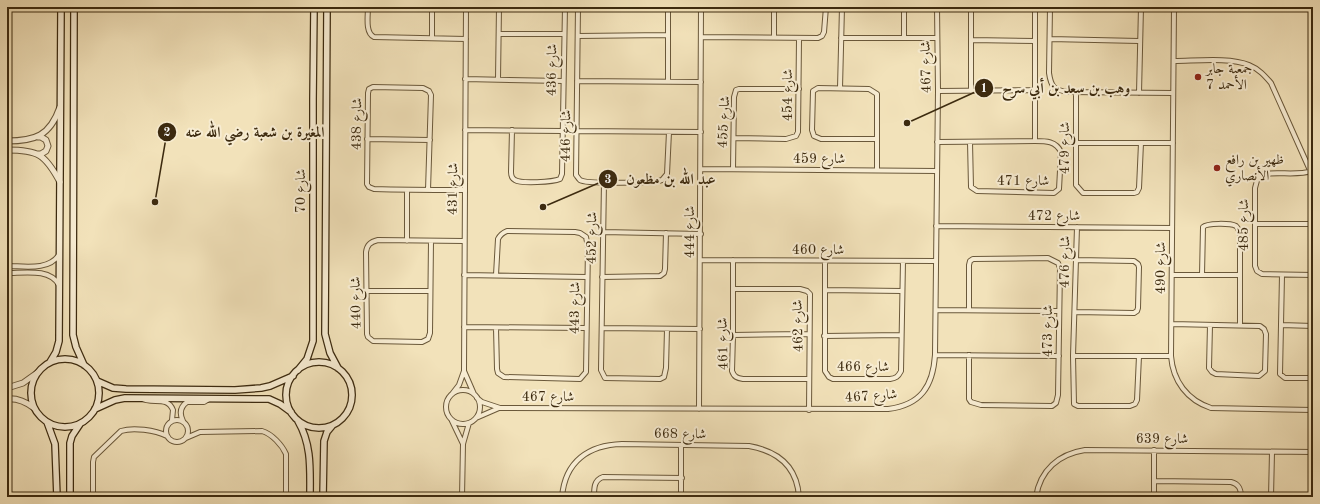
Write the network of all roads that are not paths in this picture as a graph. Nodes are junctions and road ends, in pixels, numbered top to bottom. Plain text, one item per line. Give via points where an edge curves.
1 (61, 7) edge
2 (74, 7) edge
3 (314, 7) edge
4 (327, 7) edge
5 (368, 7) edge
6 (432, 7) edge
7 (466, 7) edge
8 (499, 7) edge
9 (565, 7) edge
10 (578, 7) edge
11 (668, 7) edge
12 (701, 7) edge
13 (774, 7) edge
14 (826, 7) edge
15 (842, 7) edge
16 (904, 7) edge
17 (937, 7) edge
18 (971, 7) edge
19 (1036, 7) edge
20 (1050, 7) edge
21 (1140, 7) edge
22 (1174, 7) edge
23 (499, 34) junction
24 (564, 34) junction
25 (667, 35) junction
26 (578, 36) junction
27 (702, 37) junction
28 (774, 37) junction
29 (432, 38) junction
30 (799, 38) junction
31 (842, 38) junction
32 (904, 38) junction
33 (937, 38) junction
34 (466, 39) junction
35 (970, 40) junction
36 (1050, 40) junction
37 (1035, 41) junction
38 (1140, 41) junction
39 (1174, 61) junction
40 (465, 79) junction
41 (498, 79) junction
42 (563, 81) junction
43 (577, 81) junction
44 (668, 81) junction
45 (701, 82) junction
46 (840, 88) junction
47 (799, 89) junction
48 (1035, 90) junction
49 (938, 91) junction
50 (971, 91) junction
51 (1076, 92) junction
52 (1139, 93) junction
53 (1173, 93) junction
54 (60, 106) junction
55 (465, 130) junction
56 (512, 130) junction
57 (577, 130) junction
58 (562, 131) junction
59 (669, 132) junction
60 (701, 132) junction
61 (38, 137) junction
62 (734, 138) junction
63 (367, 139) junction
64 (877, 139) junction
65 (430, 140) junction
66 (7, 141) edge
67 (1035, 141) junction
68 (937, 142) junction
69 (970, 142) junction
70 (1076, 143) junction
71 (1141, 143) junction
72 (1173, 143) junction
73 (7, 150) edge
74 (37, 154) junction
75 (701, 169) junction
76 (733, 169) junction
77 (877, 170) junction
78 (937, 171) junction
79 (1311, 171) junction
80 (1313, 177) edge
81 (60, 182) junction
82 (604, 182) junction
83 (407, 190) junction
84 (428, 190) junction
85 (464, 190) junction
86 (1255, 224) junction
87 (1313, 224) edge
88 (936, 226) junction
89 (1077, 227) junction
90 (1172, 228) junction
91 (603, 232) junction
92 (666, 233) junction
93 (701, 234) junction
94 (407, 241) junction
95 (431, 241) junction
96 (464, 241) junction
97 (59, 255) junction
98 (701, 260) junction
99 (733, 260) junction
100 (1076, 260) junction
101 (825, 261) junction
102 (903, 261) junction
103 (936, 261) junction
104 (7, 266) edge
105 (7, 273) edge
106 (464, 275) junction
107 (496, 275) junction
108 (1172, 275) junction
109 (1202, 275) junction
110 (1240, 275) junction
111 (1282, 275) junction
112 (1313, 275) edge
113 (587, 277) junction
114 (602, 277) junction
115 (58, 285) junction
116 (734, 289) junction
117 (825, 290) junction
118 (367, 291) junction
119 (430, 291) junction
120 (902, 291) junction
121 (968, 309) junction
122 (936, 310) junction
123 (1059, 311) junction
124 (1075, 312) junction
125 (1172, 324) junction
126 (1210, 325) junction
127 (1240, 325) junction
128 (1281, 325) junction
129 (1313, 326) edge
130 (464, 327) junction
131 (496, 328) junction
132 (586, 328) junction
133 (602, 328) junction
134 (667, 329) junction
135 (700, 329) junction
136 (810, 334) junction
137 (733, 335) junction
138 (901, 335) junction
139 (824, 336) junction
140 (935, 355) junction
141 (969, 355) junction
142 (1059, 356) junction
143 (1073, 356) junction
144 (1139, 356) junction
145 (1171, 356) junction
146 (50, 362) junction
147 (84, 365) junction
148 (338, 368) junction
149 (298, 370) junction
150 (464, 371) junction
151 (37, 373) junction
152 (293, 376) junction
153 (1313, 378) edge
154 (809, 379) junction
155 (97, 381) junction
156 (7, 388) edge
157 (452, 394) junction
158 (476, 397) junction
159 (140, 398) junction
160 (7, 399) edge
161 (210, 399) junction
162 (34, 408) junction
163 (500, 408) junction
164 (95, 409) junction
165 (699, 409) junction
166 (809, 410) junction
167 (1313, 410) edge
168 (291, 412) junction
169 (297, 419) junction
170 (475, 419) junction
171 (172, 420) junction
172 (452, 420) junction
173 (183, 421) junction
174 (47, 422) junction
175 (469, 423) junction
176 (80, 424) junction
177 (167, 425) junction
178 (333, 425) junction
179 (187, 426) junction
180 (155, 431) junction
181 (200, 432) junction
182 (167, 436) junction
183 (186, 438) junction
184 (463, 444) junction
185 (681, 445) junction
186 (1154, 450) junction
187 (1272, 452) junction
188 (1313, 452) edge
189 (682, 478) junction
190 (1154, 481) junction
191 (57, 497) edge
192 (70, 497) edge
193 (93, 497) edge
194 (286, 497) edge
195 (310, 497) edge
196 (323, 497) edge
197 (462, 497) edge
198 (562, 497) edge
199 (594, 497) edge
200 (681, 497) edge
201 (799, 497) edge
202 (1036, 497) edge
203 (1154, 497) edge
204 (1241, 497) edge
205 (1271, 497) edge

1 - 54 main road
2 - 147 main road via 73,335
3 - 149 main road, شارع 70 via 313,341 307,359
4 - 148 main road, شارع 70 via 325,334 328,348
5 - 29 street via 370,36
6 - 29 street
7 - 34 street, شارع 431
8 - 23 street
9 - 24 street, شارع 436
10 - 26 street, شارع 446
11 - 25 street
12 - 27 street, شارع 444
13 - 28 street
14 - 30 street via 822,36
15 - 31 street
16 - 32 street
17 - 33 street, شارع 467
18 - 35 street
19 - 37 street
20 - 36 street
21 - 38 street
22 - 39 street, شارع 490
23 - 24 street
23 - 41 street
24 - 42 street, شارع 436
25 - 26 street
25 - 44 street
26 - 43 street, شارع 446
27 - 28 street
27 - 45 street, شارع 444
28 - 30 street
29 - 34 street
30 - 47 street, شارع 454
31 - 32 street
31 - 46 street
32 - 33 street
33 - 49 street, شارع 467
34 - 40 street, شارع 431
35 - 37 street
35 - 50 street
36 - 38 street
36 - 51 street via 1050,80 1053,88 1058,91
37 - 48 street
38 - 52 street
39 - 53 street, شارع 490
39 - 79 street via 1230,61 1250,65 1264,75 1271,83
40 - 41 street
40 - 55 street, شارع 431
41 - 42 street
42 - 58 street, شارع 436
43 - 44 street
43 - 57 street, شارع 446
44 - 45 street
45 - 60 street, شارع 444
46 - 64 street via 869,89 877,94
46 - 64 street via 818,88 813,91 814,136 821,139
47 - 62 street, شارع 454 via 799,128 796,136 786,139
47 - 62 street, شارع 455 via 736,90
48 - 50 street
48 - 67 street
49 - 50 street
49 - 68 street, شارع 467
51 - 52 street
51 - 70 street, شارع 479
52 - 53 street
53 - 72 street, شارع 490
54 - 61 street via 52,123
54 - 81 main road
55 - 56 street
55 - 85 street, شارع 431
56 - 58 street
56 - 58 street, شارع 436 via 511,177 523,182 560,179
57 - 59 street
57 - 82 street, شارع 446 via 578,178 585,182
59 - 60 street
59 - 82 street, شارع 446 via 667,174 662,180
60 - 75 street, شارع 444
61 - 66 street via 24,141
61 - 74 street via 46,140 48,146 46,151
62 - 76 street, شارع 455
63 - 65 street
63 - 65 street, شارع 438 via 368,93 373,87 424,88 429,91
63 - 83 street, شارع 438 via 366,184 374,189
64 - 77 street
65 - 84 street, شارع 438
67 - 69 street, شارع 471
67 - 69 street, شارع 471 via 1055,144 1061,152 1060,187 1054,193 977,191 971,187
68 - 69 street, شارع 471
68 - 78 street, شارع 467
70 - 71 street
70 - 71 street, شارع 479 via 1076,185 1083,193 1137,192
71 - 72 street
72 - 90 street, شارع 490
73 - 74 street via 25,150
74 - 81 street via 51,167
75 - 76 street, شارع 459
75 - 93 street, شارع 444
76 - 77 street, شارع 459
77 - 78 street, شارع 459
78 - 88 street, شارع 467
79 - 80 street
79 - 86 street, شارع 485 via 1304,174 1266,174 1258,177 1255,188
81 - 97 main road
82 - 91 street, شارع 452
83 - 84 street, شارع 438
83 - 94 street
84 - 85 street, شارع 438
85 - 96 street, شارع 431
86 - 87 street
86 - 111 street, شارع 485 via 1257,271 1262,274
88 - 89 street, شارع 472
88 - 103 street, شارع 467
89 - 90 street, شارع 472
89 - 100 street, شارع 476
90 - 108 street, شارع 490
91 - 92 street
91 - 114 street, شارع 452
92 - 93 street
92 - 114 street via 664,274
93 - 98 street, شارع 444
94 - 95 street, شارع 440
94 - 118 street, شارع 440 via 378,240 369,244 366,252
95 - 96 street, شارع 440
95 - 119 street, شارع 440
96 - 106 street, شارع 431
97 - 104 street via 53,262 45,265
97 - 115 main road
98 - 99 street, شارع 460
98 - 135 street, شارع 444
99 - 101 street, شارع 460
99 - 116 street, شارع 461
100 - 124 street, شارع 476
100 - 124 street via 1138,264 1138,308 1134,313
101 - 102 street, شارع 460
101 - 117 street, شارع 466
102 - 103 street, شارع 460
102 - 120 street, شارع 466
103 - 122 street, شارع 467
105 - 115 street via 46,274 54,278
106 - 107 street
106 - 130 street, شارع 431
107 - 113 street
107 - 113 street, شارع 443 via 498,239 504,232 575,232 586,236 588,243
108 - 109 street
108 - 125 street, شارع 490
109 - 110 street
109 - 110 street via 1203,227 1208,224 1231,224 1238,228
110 - 127 street
111 - 112 street, شارع 485
111 - 128 street
113 - 132 street, شارع 443
114 - 133 street, شارع 452
115 - 146 main road via 59,341
116 - 136 street, شارع 462 via 807,291 810,299
116 - 137 street, شارع 461
117 - 120 street
117 - 139 street, شارع 466
118 - 119 street
118 - 119 street, شارع 440 via 367,334 370,339 422,342 430,336
120 - 138 street, شارع 466
121 - 122 street
121 - 123 street
121 - 123 street, شارع 473 via 970,261 973,259 1048,258 1058,263 1060,268
122 - 140 street, شارع 467
123 - 142 street, شارع 473
124 - 143 street, شارع 476
125 - 126 street
125 - 145 street, شارع 490
126 - 127 street
126 - 127 street via 1212,372 1259,376 1265,371 1266,334 1260,326
128 - 129 street
128 - 153 street via 1280,374 1285,378
130 - 131 street
130 - 150 street, شارع 431
131 - 132 street
131 - 132 street, شارع 443 via 497,369 500,375 510,378 580,379 586,372
133 - 134 street
133 - 134 street, شارع 452 via 601,370 605,378 610,379 664,377
134 - 135 street
135 - 165 street, شارع 444
136 - 137 street
136 - 154 street, شارع 462
137 - 154 street, شارع 461 via 732,371 735,377
138 - 139 street
138 - 139 street, شارع 466 via 901,371 899,376 890,379 829,377 825,371
140 - 141 street
140 - 166 street, شارع 467 via 927,387 907,405 888,409
141 - 142 street
141 - 142 street, شارع 473 via 971,402 987,405 1052,406 1058,396
143 - 144 street
143 - 144 street, شارع 476 via 1074,404 1078,406 1136,404
144 - 145 street
145 - 167 street, شارع 490 via 1173,371 1183,389 1203,406 1224,409
146 - 147 main road via 68,359
146 - 151 main road
147 - 155 main road via 90,369
148 - 149 main road via 318,362
148 - 178 main road via 348,379 352,398 348,412
149 - 152 main road
150 - 157 street, شارع 431 via 459,385
150 - 158 street, شارع 431
151 - 156 street via 23,383
151 - 162 main road via 31,390
152 - 155 main road via 270,386 235,390 126,389 113,388
152 - 168 main road via 287,394
154 - 166 street, شارع 462
155 - 164 main road via 99,398
157 - 158 street via 464,390
157 - 172 street via 446,404 448,416
158 - 163 street, شارع 467 via 482,402
158 - 170 street via 480,406
159 - 161 main road
159 - 164 main road via 115,400
159 - 171 street via 148,402 167,402 173,410
160 - 162 street via 18,399
161 - 168 main road via 269,399
161 - 173 street via 204,402 185,403 180,413
162 - 174 main road
163 - 165 street, شارع 467
163 - 170 street, شارع 467
164 - 176 main road
165 - 166 street, شارع 467
168 - 169 main road
169 - 178 main road via 303,424 318,428
169 - 195 main road via 309,449
170 - 175 street
171 - 173 street
171 - 177 street
172 - 175 street via 460,424
172 - 184 street
173 - 179 street
174 - 176 main road via 63,427
174 - 191 main road via 55,444
175 - 184 street
176 - 192 main road via 70,443
177 - 180 street
177 - 182 street
178 - 196 main road via 324,440
179 - 181 street
179 - 183 street
180 - 182 street
180 - 193 street via 121,431 98,452 93,462
181 - 183 street
181 - 194 street via 262,431 271,435 286,454
182 - 183 street via 177,442
184 - 197 street
185 - 189 street
185 - 198 street, شارع 668 via 613,444 596,448 575,463 566,479
185 - 201 street, شارع 668 via 749,446 770,452 787,464 797,483
186 - 187 street, شارع 639
186 - 190 street
186 - 202 street, شارع 639 via 1085,450 1066,455 1044,474
187 - 188 street, شارع 639
187 - 205 street
189 - 199 street via 603,477 595,483
189 - 200 street
190 - 203 street
190 - 204 street via 1231,482 1240,489

